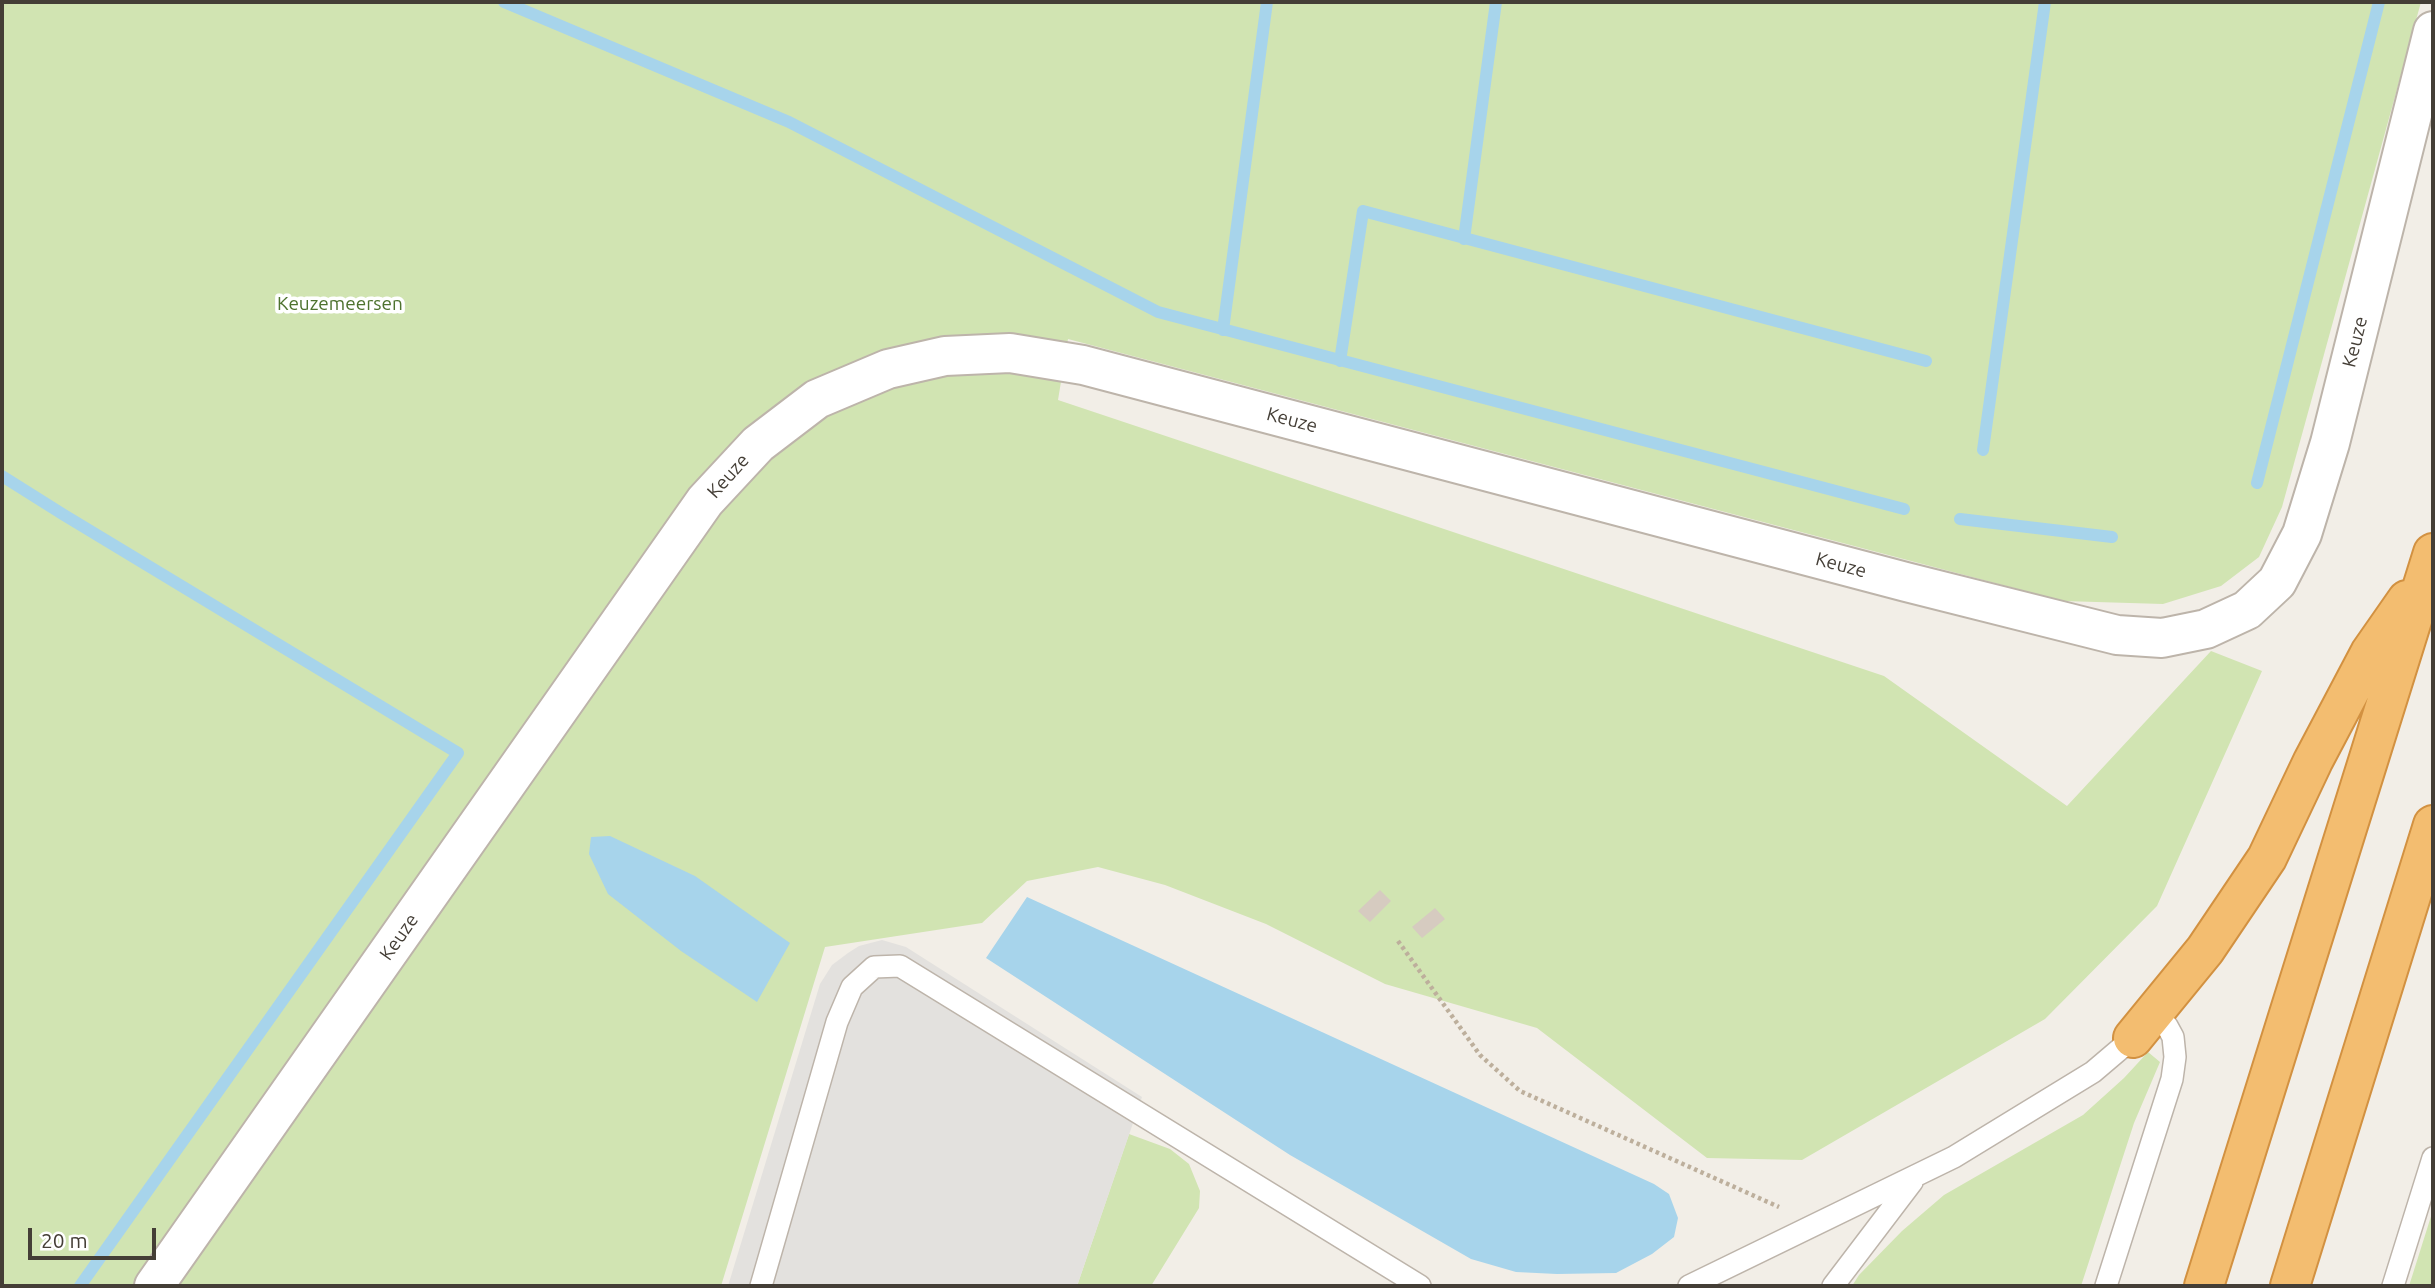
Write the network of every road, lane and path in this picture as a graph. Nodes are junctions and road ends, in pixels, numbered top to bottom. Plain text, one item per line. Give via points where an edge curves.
1 (2433, 31) edge
2 (2431, 562) edge
3 (2433, 825) edge
4 (1398, 941) dead end
5 (2143, 1026) junction
6 (2433, 1158) edge
7 (1916, 1177) junction
8 (1817, 1224) junction
9 (154, 1286) edge
10 (761, 1286) edge
11 (1420, 1286) edge
12 (1689, 1286) edge
13 (1833, 1286) edge
14 (2106, 1286) edge
15 (2204, 1286) edge
16 (2290, 1286) edge
17 (2393, 1286) edge

1 - 9 street, Keuze via 2330,443 2302,534 2277,582 2247,610 2206,629 2162,638 2116,635 1083,365 1010,354 945,356 888,369 817,399 758,444 705,501
2 - 5 highway via 2370,653 2267,858 2205,950
2 - 15 highway
3 - 16 highway
4 - 8 path via 1480,1055 1520,1091
5 - 7 lane via 2093,1072
5 - 14 lane via 2167,1026 2175,1057 2172,1079
6 - 17 lane
7 - 8 lane
7 - 13 lane
8 - 12 lane
10 - 11 lane via 837,1022 852,987 874,967 900,966

